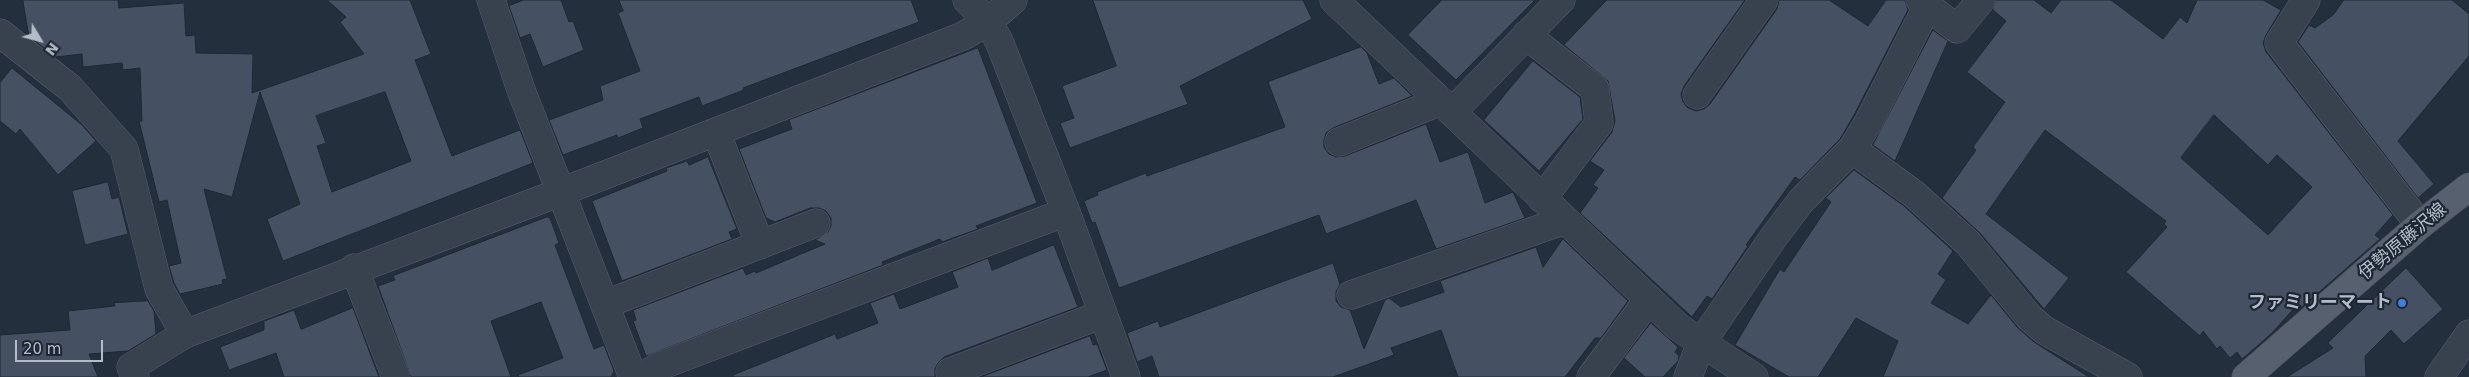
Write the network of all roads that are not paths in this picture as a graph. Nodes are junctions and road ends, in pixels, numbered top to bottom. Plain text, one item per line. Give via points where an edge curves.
1 (491, 0) edge
2 (966, 0) edge
3 (1013, 0) edge
4 (1334, 0) edge
5 (1561, 0) edge
6 (1764, 0) edge
7 (1981, 0) edge
8 (2306, 0) edge
9 (1924, 4) edge
10 (988, 22) junction
11 (0, 33) edge
12 (1526, 35) junction
13 (1697, 95) dead end
14 (1447, 107) junction
15 (716, 132) junction
16 (1338, 142) dead end
17 (1852, 149) junction
18 (2469, 187) edge
19 (561, 192) junction
20 (1542, 199) junction
21 (1066, 212) junction
22 (1565, 220) junction
23 (816, 223) dead end
24 (2420, 225) junction
25 (760, 245) junction
26 (354, 268) junction
27 (1351, 294) dead end
28 (1649, 300) junction
29 (606, 304) junction
30 (1103, 314) junction
31 (185, 334) junction
32 (2469, 334) edge
33 (1701, 343) junction
34 (135, 377) edge
35 (396, 377) edge
36 (633, 377) edge
37 (643, 377) edge
38 (952, 377) edge
39 (1126, 377) edge
40 (1591, 377) edge
41 (1688, 377) edge
42 (1754, 377) edge
43 (2128, 377) edge
44 (2246, 377) edge
45 (2439, 377) edge

1 - 19 street via 521,90
2 - 10 street
3 - 10 street
4 - 14 street
5 - 12 street
6 - 13 street
7 - 9 street via 1957,29
8 - 24 street via 2278,43
9 - 17 street via 1868,123
10 - 15 street via 963,36
10 - 21 street via 999,41
11 - 31 street via 70,88 124,149 159,289
12 - 14 street
12 - 20 street via 1595,89 1598,123
14 - 16 street
14 - 20 street
15 - 19 street
15 - 25 street
17 - 33 street via 1801,201
17 - 43 street via 1914,194 1968,243 2029,317 2044,330
18 - 24 main road, 伊勢原藤沢線
19 - 26 street
19 - 29 street
20 - 22 street
21 - 30 street
21 - 37 street via 657,367
22 - 27 street
22 - 28 street
23 - 25 street
24 - 44 main road, 伊勢原藤沢線
25 - 29 street
26 - 31 street
26 - 35 street
28 - 33 street
28 - 40 street
29 - 36 street
30 - 38 street via 950,372
30 - 39 street
31 - 34 street via 131,366
32 - 45 street
33 - 41 street
33 - 42 street

